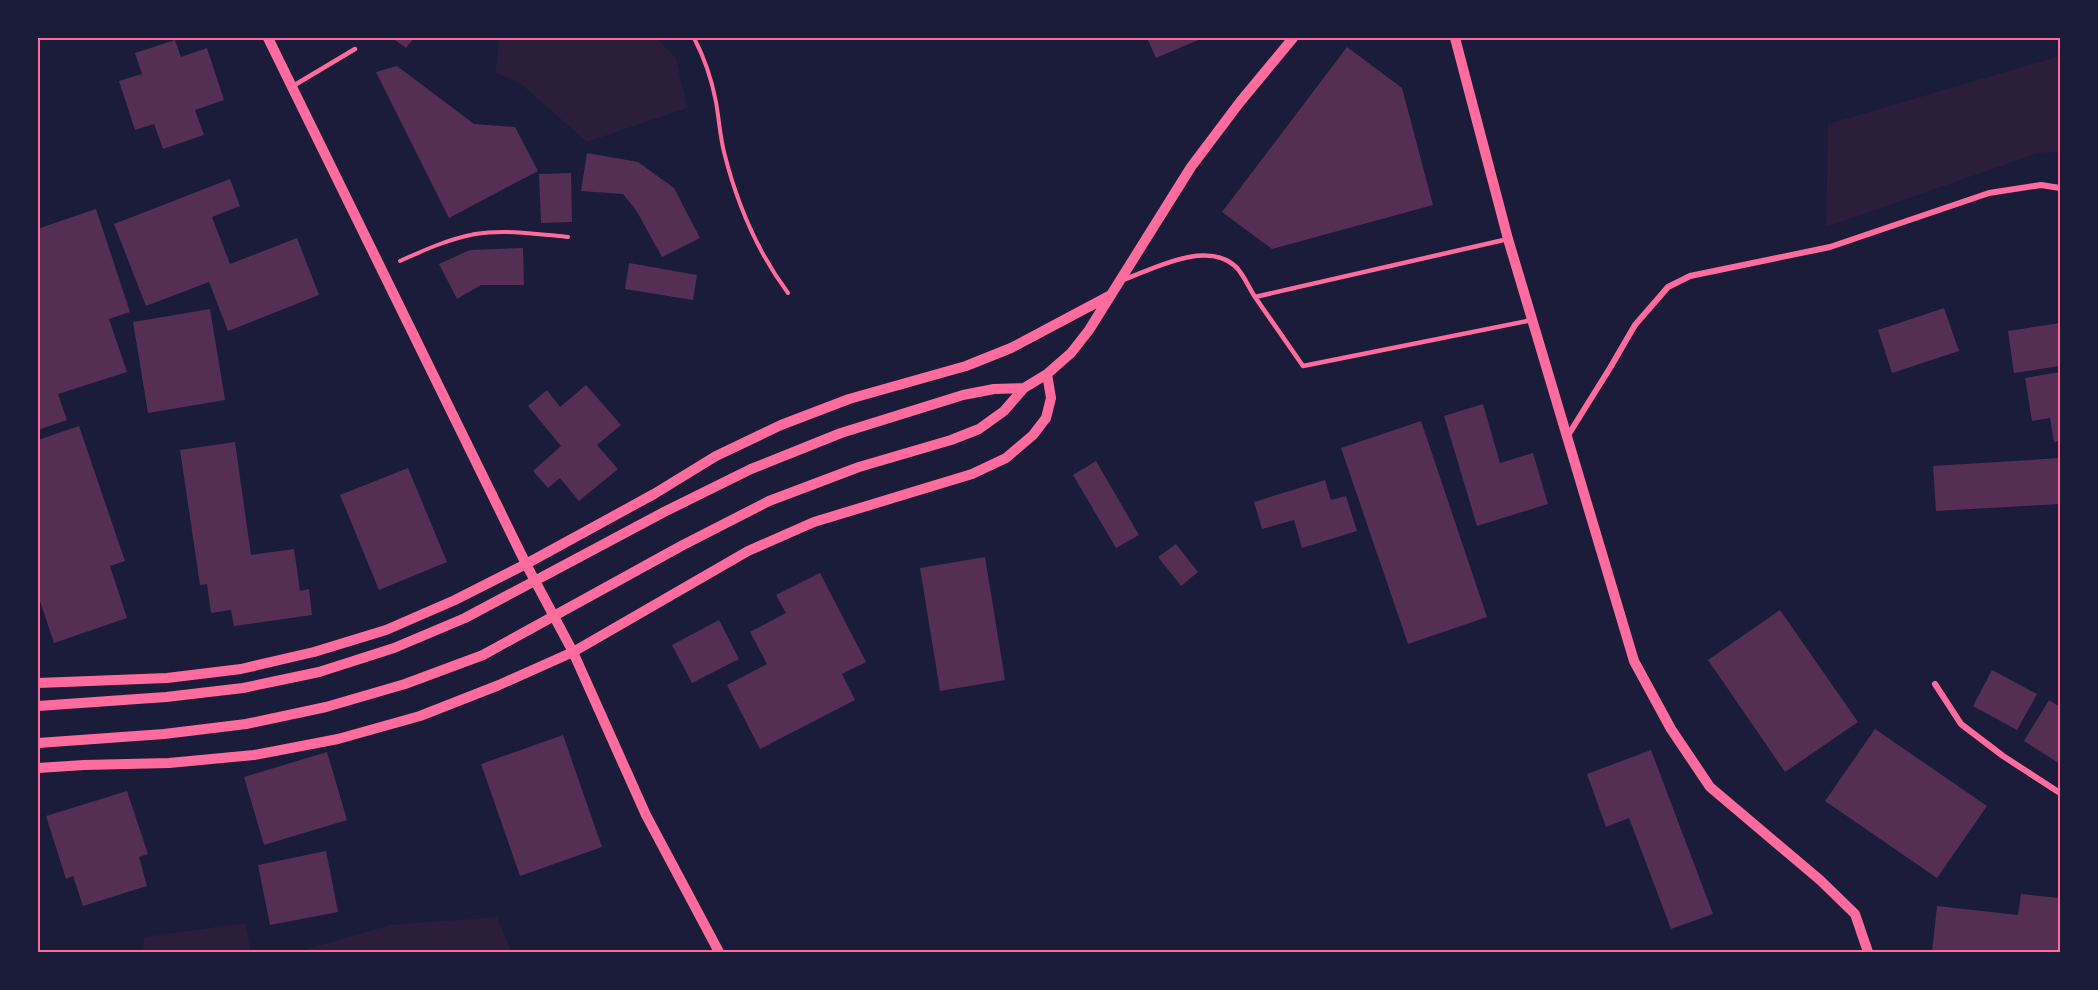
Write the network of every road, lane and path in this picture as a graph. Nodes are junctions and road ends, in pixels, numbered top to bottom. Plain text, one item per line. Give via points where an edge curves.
1 (268, 38) edge
2 (694, 38) edge
3 (1293, 38) edge
4 (1454, 39) edge
5 (355, 49) dead end
6 (292, 86) junction
7 (2061, 188) edge
8 (568, 237) dead end
9 (1508, 239) junction
10 (383, 268) junction
11 (1117, 282) junction
12 (788, 293) dead end
13 (1109, 296) junction
14 (1255, 297) junction
15 (1532, 320) junction
16 (1047, 374) junction
17 (1024, 388) junction
18 (1567, 437) junction
19 (526, 564) junction
20 (573, 652) junction
21 (38, 683) edge
22 (1935, 684) dead end
23 (38, 706) edge
24 (38, 742) edge
25 (38, 768) edge
26 (2061, 793) edge
27 (719, 952) edge
28 (1868, 952) edge

1 - 6 street
2 - 12 path via 716,99 723,150 741,212 770,269
3 - 11 street via 1191,167
4 - 9 street
5 - 6 lane
6 - 10 street
7 - 18 street via 2041,185 1989,193 1830,247 1690,276 1668,287 1635,325
8 - 10 path via 476,234 433,246
9 - 14 lane
9 - 15 street
10 - 19 street
11 - 13 street
11 - 14 lane via 1193,255 1216,256 1235,266
13 - 16 street via 1071,353
13 - 19 street via 1011,348 966,366 849,399 781,424 716,456
14 - 15 lane via 1304,366
15 - 18 street
16 - 17 street
16 - 20 street via 1051,398 1046,418 1006,458 972,474 814,522 748,551
17 - 23 street via 963,395 841,433 751,469 465,618 394,648 319,672 243,688
17 - 24 street via 1004,411 979,429 769,501 483,655 405,684 326,707 246,724
18 - 28 street via 1634,661 1671,729 1710,787 1855,914
19 - 20 street
19 - 21 street via 386,630 314,652 241,669 167,678
20 - 25 street via 420,716 338,739 254,755
20 - 27 street via 646,815
22 - 26 street via 1961,724

